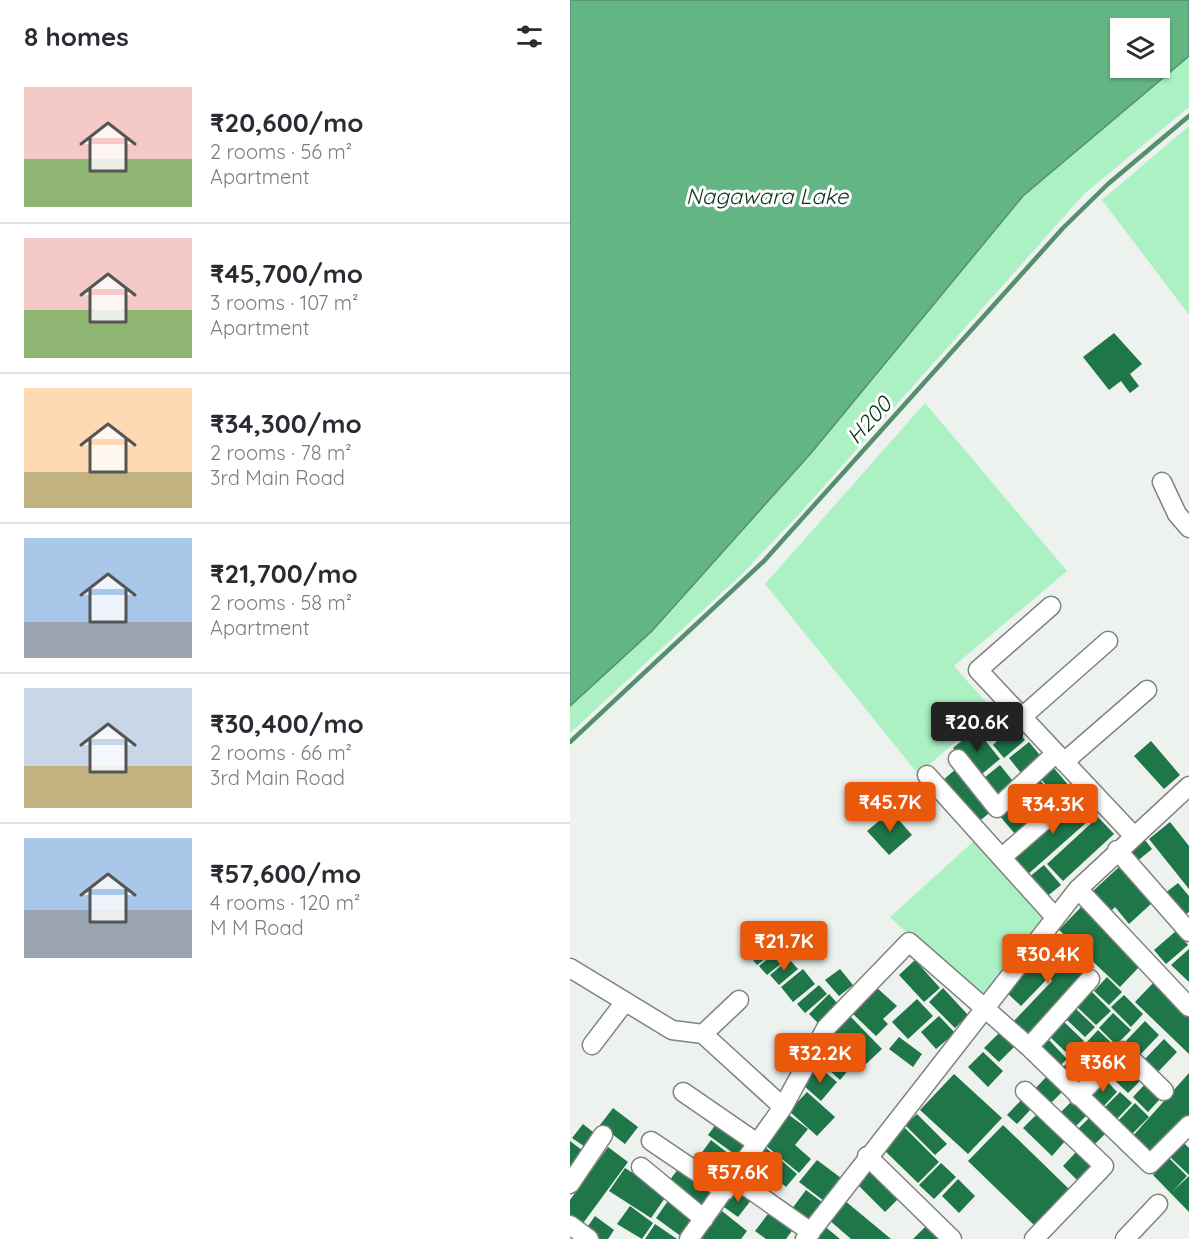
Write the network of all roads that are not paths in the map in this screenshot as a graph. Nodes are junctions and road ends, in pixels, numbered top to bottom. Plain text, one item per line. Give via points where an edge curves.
1 (1162, 482) dead end
2 (1189, 528) edge
3 (1051, 606) dead end
4 (1108, 641) dead end
5 (1147, 690) dead end
6 (1022, 717) junction
7 (1060, 758) junction
8 (958, 759) dead end
9 (927, 775) dead end
10 (1085, 785) junction
11 (1189, 786) edge
12 (1133, 835) junction
13 (1117, 850) junction
14 (1008, 852) dead end
15 (1078, 889) junction
16 (1055, 917) junction
17 (1189, 932) edge
18 (570, 968) edge
19 (1090, 979) dead end
20 (739, 1000) dead end
21 (624, 1003) junction
22 (1189, 1007) edge
23 (982, 1008) junction
24 (703, 1034) junction
25 (592, 1045) dead end
26 (1029, 1047) junction
27 (1025, 1091) dead end
28 (1164, 1091) dead end
29 (683, 1092) dead end
30 (1078, 1096) junction
31 (783, 1107) junction
32 (1189, 1125) edge
33 (603, 1135) dead end
34 (651, 1141) dead end
35 (757, 1143) junction
36 (867, 1156) junction
37 (641, 1167) dead end
38 (570, 1184) edge
39 (730, 1185) junction
40 (1158, 1204) dead end
41 (704, 1219) junction
42 (570, 1225) edge
43 (808, 1235) edge
44 (589, 1239) edge
45 (689, 1239) edge
46 (952, 1239) edge
47 (1034, 1239) edge
48 (1125, 1239) edge

1 - 2 street via 1177,514
3 - 6 street via 978,670
4 - 6 street
5 - 7 street
6 - 7 street
7 - 8 street via 997,808
7 - 10 street
9 - 16 street
10 - 12 street
10 - 14 street
11 - 12 street
12 - 13 street
13 - 15 street
13 - 17 street
15 - 16 street
15 - 22 street
16 - 23 street
18 - 21 street
19 - 26 street
20 - 24 street
21 - 24 street via 672,1030
21 - 25 street
23 - 26 street
23 - 31 street via 909,942 826,1028
23 - 36 street
24 - 31 street
26 - 30 street
27 - 47 street via 1104,1166
28 - 30 street via 1123,1051
29 - 35 street
30 - 32 street via 1150,1164
31 - 35 street
33 - 38 street
34 - 39 street
35 - 39 street
36 - 43 street
36 - 46 street
37 - 41 street
39 - 41 street
39 - 43 street
40 - 48 street
41 - 45 street
42 - 44 street

